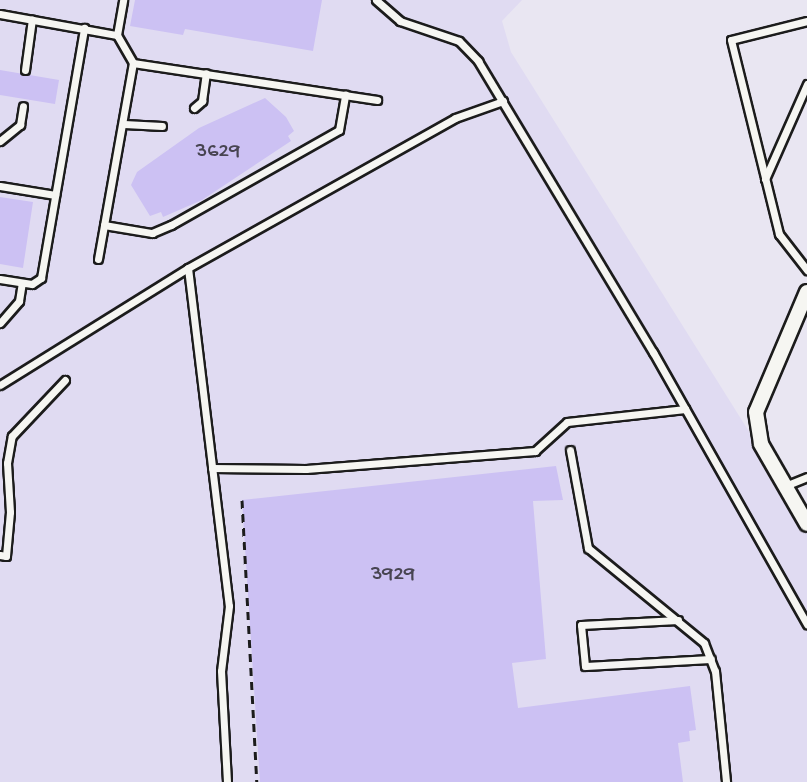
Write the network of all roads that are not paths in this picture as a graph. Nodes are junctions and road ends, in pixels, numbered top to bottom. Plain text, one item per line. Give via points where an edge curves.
1 (123, 0) edge
2 (376, 0) edge
3 (0, 14) edge
4 (32, 19) junction
5 (807, 21) edge
6 (84, 28) junction
7 (117, 35) junction
8 (133, 63) junction
9 (25, 70) dead end
10 (206, 73) junction
11 (807, 84) edge
12 (345, 95) junction
13 (377, 100) dead end
14 (503, 101) junction
15 (23, 106) dead end
16 (194, 108) dead end
17 (124, 124) junction
18 (162, 126) dead end
19 (0, 141) edge
20 (765, 179) junction
21 (0, 186) edge
22 (55, 195) junction
23 (104, 225) junction
24 (98, 259) dead end
25 (188, 268) junction
26 (807, 270) edge
27 (0, 279) edge
28 (22, 283) junction
29 (807, 292) edge
30 (0, 323) edge
31 (65, 380) dead end
32 (0, 385) edge
33 (685, 409) junction
34 (570, 450) dead end
35 (212, 468) junction
36 (807, 477) edge
37 (785, 486) junction
38 (807, 524) edge
39 (0, 555) edge
40 (804, 613) edge
41 (678, 620) junction
42 (807, 624) edge
43 (711, 659) junction
44 (227, 782) edge
45 (726, 782) edge

1 - 7 lane
2 - 14 lane via 400,21 469,49
3 - 4 lane
4 - 6 lane
4 - 9 lane
5 - 20 lane via 731,40
6 - 7 lane
6 - 22 lane
7 - 8 lane
8 - 10 lane
8 - 17 lane
10 - 12 lane
10 - 16 lane via 202,101
11 - 20 lane
12 - 13 lane
12 - 23 lane via 339,130 171,225 152,233
14 - 25 lane via 455,118
14 - 33 lane
15 - 19 lane via 20,125
17 - 18 lane
17 - 23 lane
20 - 26 lane via 783,245
21 - 22 lane
22 - 28 lane via 41,278
23 - 24 lane
25 - 32 lane
25 - 35 lane
27 - 28 lane
28 - 30 lane via 19,301
29 - 37 street via 756,412 761,444
31 - 39 lane via 12,436 6,556
33 - 35 lane via 567,422 535,451 306,469
33 - 40 lane
34 - 41 lane via 588,548
35 - 44 lane via 229,606 221,671
36 - 37 lane
37 - 38 street
40 - 42 lane
41 - 43 lane via 704,643
41 - 43 lane via 581,625 585,666
43 - 45 lane

